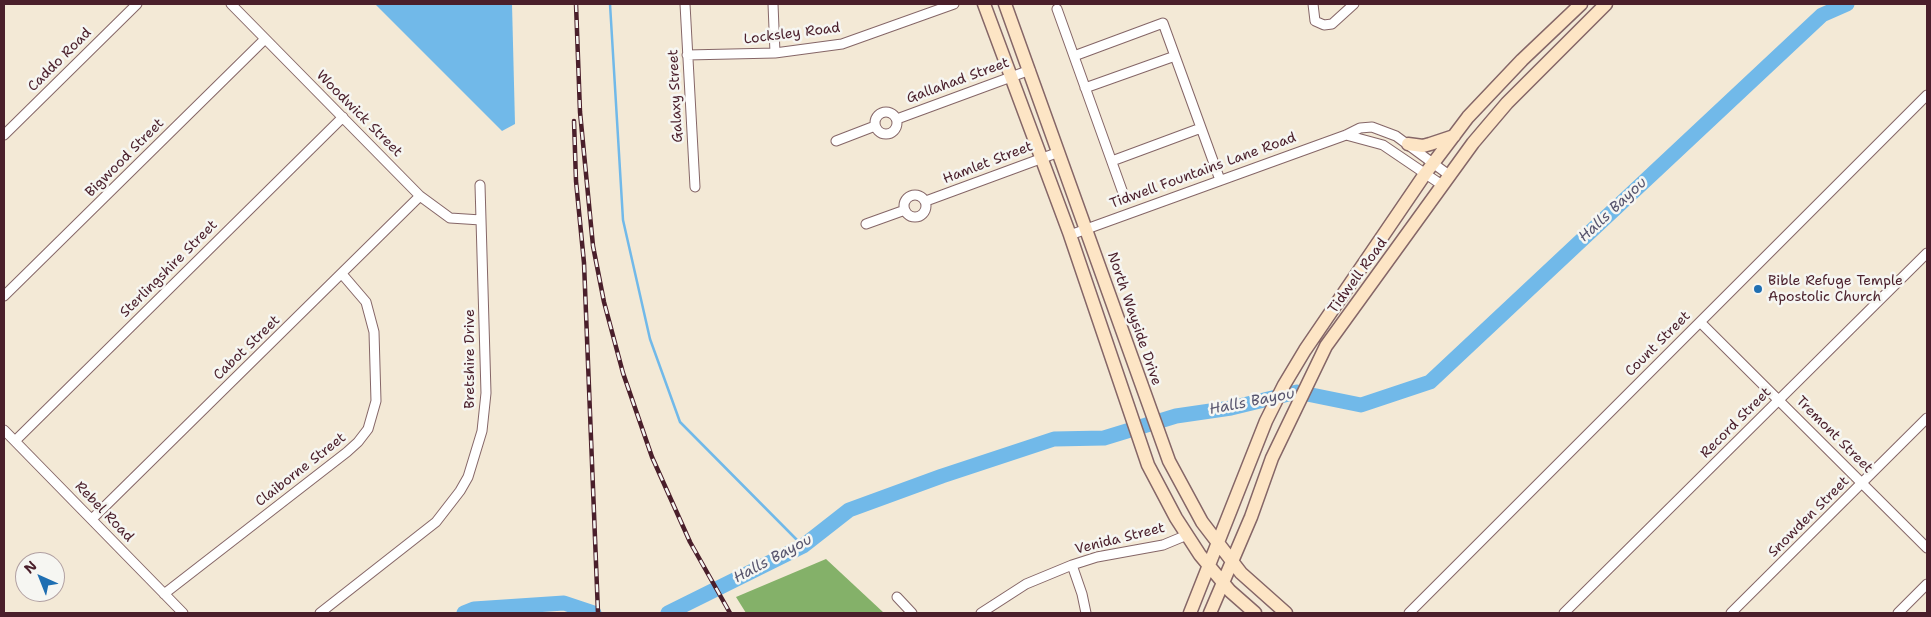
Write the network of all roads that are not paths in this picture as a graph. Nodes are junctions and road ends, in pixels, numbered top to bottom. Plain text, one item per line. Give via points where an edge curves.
1 (136, 4) edge
2 (231, 4) edge
3 (685, 4) edge
4 (773, 4) edge
5 (954, 4) edge
6 (984, 4) edge
7 (1006, 4) edge
8 (1313, 4) edge
9 (1354, 4) edge
10 (1581, 4) edge
11 (1606, 4) edge
12 (1056, 9) dead end
13 (1594, 16) junction
14 (265, 39) junction
15 (775, 53) junction
16 (687, 55) junction
17 (1074, 56) junction
18 (1175, 56) junction
19 (1030, 70) junction
20 (1010, 77) junction
21 (1085, 88) junction
22 (1927, 95) edge
23 (343, 117) junction
24 (897, 118) junction
25 (875, 126) junction
26 (1201, 128) junction
27 (1346, 135) junction
28 (4, 136) edge
29 (1454, 136) junction
30 (836, 141) dead end
31 (1408, 144) junction
32 (1059, 152) junction
33 (1041, 158) junction
34 (1112, 161) junction
35 (1433, 163) junction
36 (1425, 174) junction
37 (1449, 175) junction
38 (1220, 180) junction
39 (480, 185) dead end
40 (1442, 186) junction
41 (695, 187) dead end
42 (1124, 193) dead end
43 (420, 196) junction
44 (926, 201) junction
45 (905, 210) junction
46 (481, 220) junction
47 (866, 224) dead end
48 (1087, 228) junction
49 (1070, 235) junction
50 (1927, 252) edge
51 (342, 274) junction
52 (4, 296) edge
53 (1700, 322) junction
54 (1780, 400) junction
55 (1927, 418) edge
56 (4, 430) edge
57 (15, 441) junction
58 (1862, 483) junction
59 (92, 519) junction
60 (1186, 535) junction
61 (1218, 542) junction
62 (1927, 548) edge
63 (1232, 561) junction
64 (1072, 565) junction
65 (1209, 566) junction
66 (1223, 582) junction
67 (1927, 584) edge
68 (164, 594) junction
69 (897, 597) dead end
70 (184, 613) edge
71 (320, 613) edge
72 (912, 613) edge
73 (982, 613) edge
74 (1086, 613) edge
75 (1190, 613) edge
76 (1210, 613) edge
77 (1256, 613) edge
78 (1286, 613) edge
79 (1409, 613) edge
80 (1564, 613) edge
81 (1731, 613) edge
82 (1898, 613) edge

1 - 28 street, Caddo Road
2 - 14 street, Woodwick Street
3 - 16 street, Galaxy Street
4 - 15 street
5 - 15 street, Locksley Road via 842,44
6 - 20 main road
7 - 19 main road, North Wayside Drive
8 - 9 street via 1316,21 1324,25 1332,24
10 - 13 street
10 - 29 main road, Tidwell Road via 1522,60
11 - 13 main road, Tidwell Road
12 - 17 street
13 - 37 main road, Tidwell Road via 1507,103
14 - 23 street, Woodwick Street
14 - 52 street, Bigwood Street
15 - 16 street, Locksley Road
16 - 41 street, Galaxy Street
17 - 18 street via 1163,22
17 - 21 street
18 - 21 street
18 - 26 street
19 - 20 street, Gallahad Street
19 - 32 main road, North Wayside Drive
20 - 24 street, Gallahad Street
20 - 33 main road
21 - 34 street
22 - 53 street, Count Street
23 - 43 street, Woodwick Street
23 - 57 street, Sterlingshire Street
24 - 25 street, Gallahad Street via 893,113 882,112 876,116
24 - 25 street, Gallahad Street via 897,126 890,133 883,134
25 - 30 street, Gallahad Street
26 - 34 street
26 - 38 street
27 - 31 street, Tidwell Fountains Lane Road via 1360,128 1372,127
27 - 36 street via 1383,145
27 - 38 street, Tidwell Fountains Lane Road
29 - 31 main road via 1423,146
29 - 35 main road, Tidwell Road
31 - 35 street, Tidwell Fountains Lane Road
32 - 33 street, Hamlet Street
32 - 48 main road, North Wayside Drive
33 - 44 street, Hamlet Street
33 - 49 main road
34 - 42 street
35 - 36 main road, Tidwell Road
35 - 37 street, Tidwell Fountains Lane Road
36 - 40 street
36 - 61 main road, Tidwell Road via 1284,385 1250,459
37 - 40 main road, Tidwell Road
38 - 48 street, Tidwell Fountains Lane Road
39 - 46 street, Bretshire Drive
40 - 63 main road, Tidwell Road via 1326,346 1272,458
43 - 46 street, Woodwick Street via 450,218
43 - 51 street, Cabot Street
44 - 45 street, Hamlet Street via 922,215 912,216
44 - 45 street, Hamlet Street via 918,195 908,197
45 - 47 street, Hamlet Street
46 - 71 street, Bretshire Drive via 486,393 482,431 468,477 436,522
48 - 49 street, Tidwell Fountains Lane Road
48 - 61 main road, North Wayside Drive via 1169,461 1194,510
49 - 60 main road via 1148,465
50 - 54 street, Record Street
51 - 59 street, Cabot Street
51 - 68 street, Claiborne Street via 366,302 374,332 376,401 368,429 347,452
53 - 54 street, Tremont Street
53 - 79 street, Count Street
54 - 58 street, Tremont Street
54 - 80 street, Record Street
55 - 58 street, Snowden Street
56 - 57 street, Rebel Road
57 - 59 street, Rebel Road
58 - 62 street, Tremont Street
58 - 81 street, Snowden Street
59 - 68 street, Rebel Road
60 - 64 street, Venida Street via 1163,545
60 - 65 main road
61 - 63 main road, North Wayside Drive
61 - 65 main road, Tidwell Road
63 - 66 main road, Tidwell Road
63 - 78 main road, North Wayside Drive
64 - 73 street, Venida Street via 1026,584
64 - 74 street
65 - 66 main road
65 - 75 main road, Tidwell Road
66 - 76 main road, Tidwell Road
66 - 77 main road
67 - 82 street
68 - 70 street, Rebel Road
69 - 72 street

